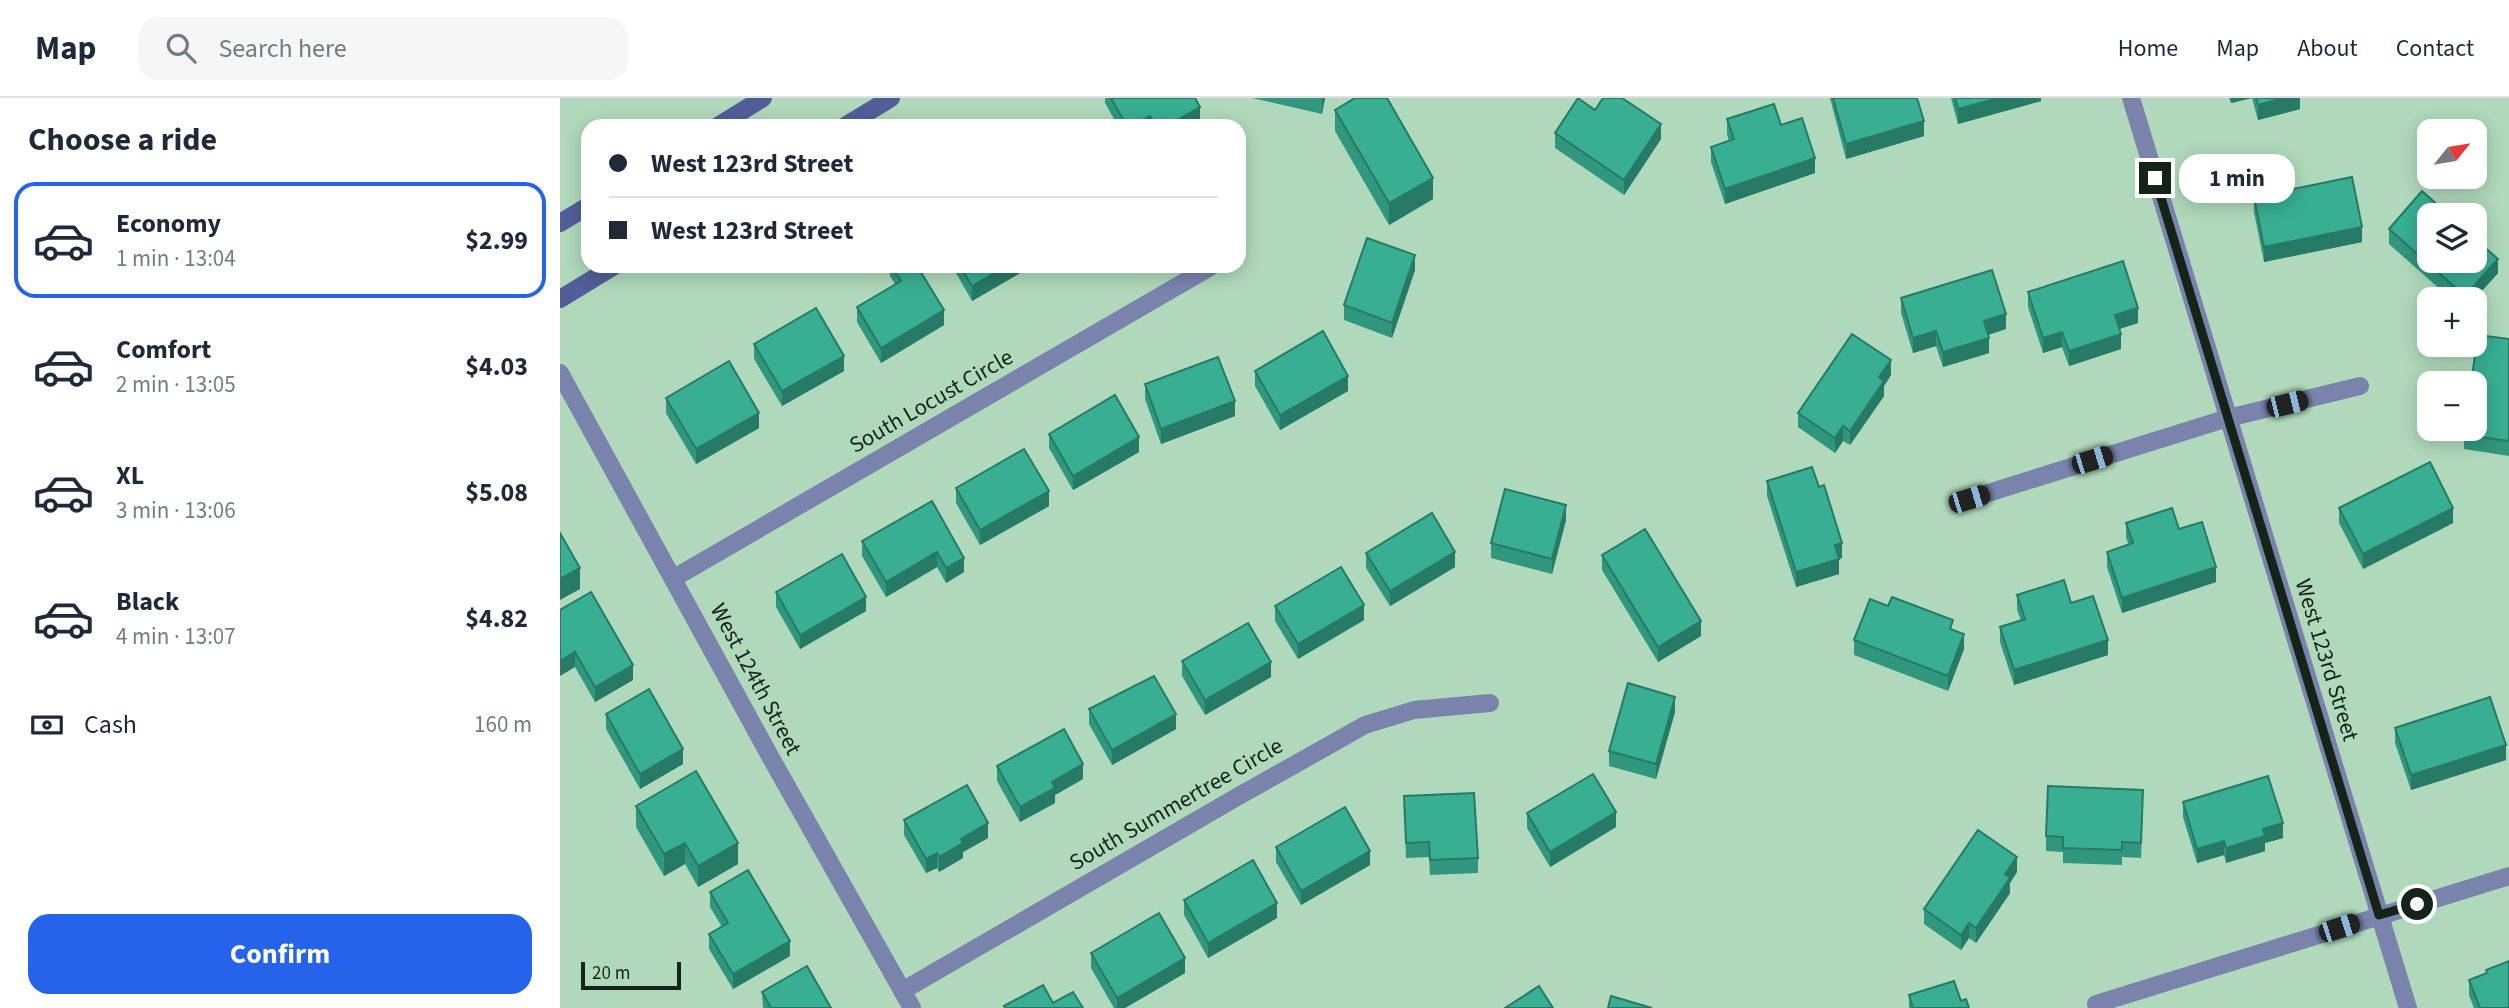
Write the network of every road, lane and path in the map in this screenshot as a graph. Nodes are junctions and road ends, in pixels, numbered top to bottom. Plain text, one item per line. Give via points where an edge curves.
1 (763, 98) edge
2 (891, 98) edge
3 (2131, 98) edge
4 (729, 119) edge
5 (856, 119) edge
6 (581, 210) edge
7 (560, 223) edge
8 (603, 273) edge
9 (1200, 273) edge
10 (560, 299) edge
11 (560, 373) edge
12 (2360, 386) dead end
13 (2228, 418) junction
14 (1969, 499) dead end
15 (674, 578) junction
16 (1490, 703) dead end
17 (2509, 876) edge
18 (2379, 915) junction
19 (902, 991) junction
20 (2095, 1004) dead end
21 (912, 1008) edge
22 (2408, 1008) edge

1 - 4 main road
2 - 5 main road
3 - 13 street, West 123rd Street
6 - 7 main road
8 - 10 main road
9 - 15 street, South Locust Circle
11 - 15 street, West 124th Street
12 - 13 street
13 - 14 street
13 - 18 street, West 123rd Street
15 - 19 street, West 124th Street
16 - 19 street, South Summertree Circle via 1414,710 1365,725
17 - 18 street
18 - 20 street
18 - 22 street, West 123rd Street
19 - 21 street, West 124th Street

